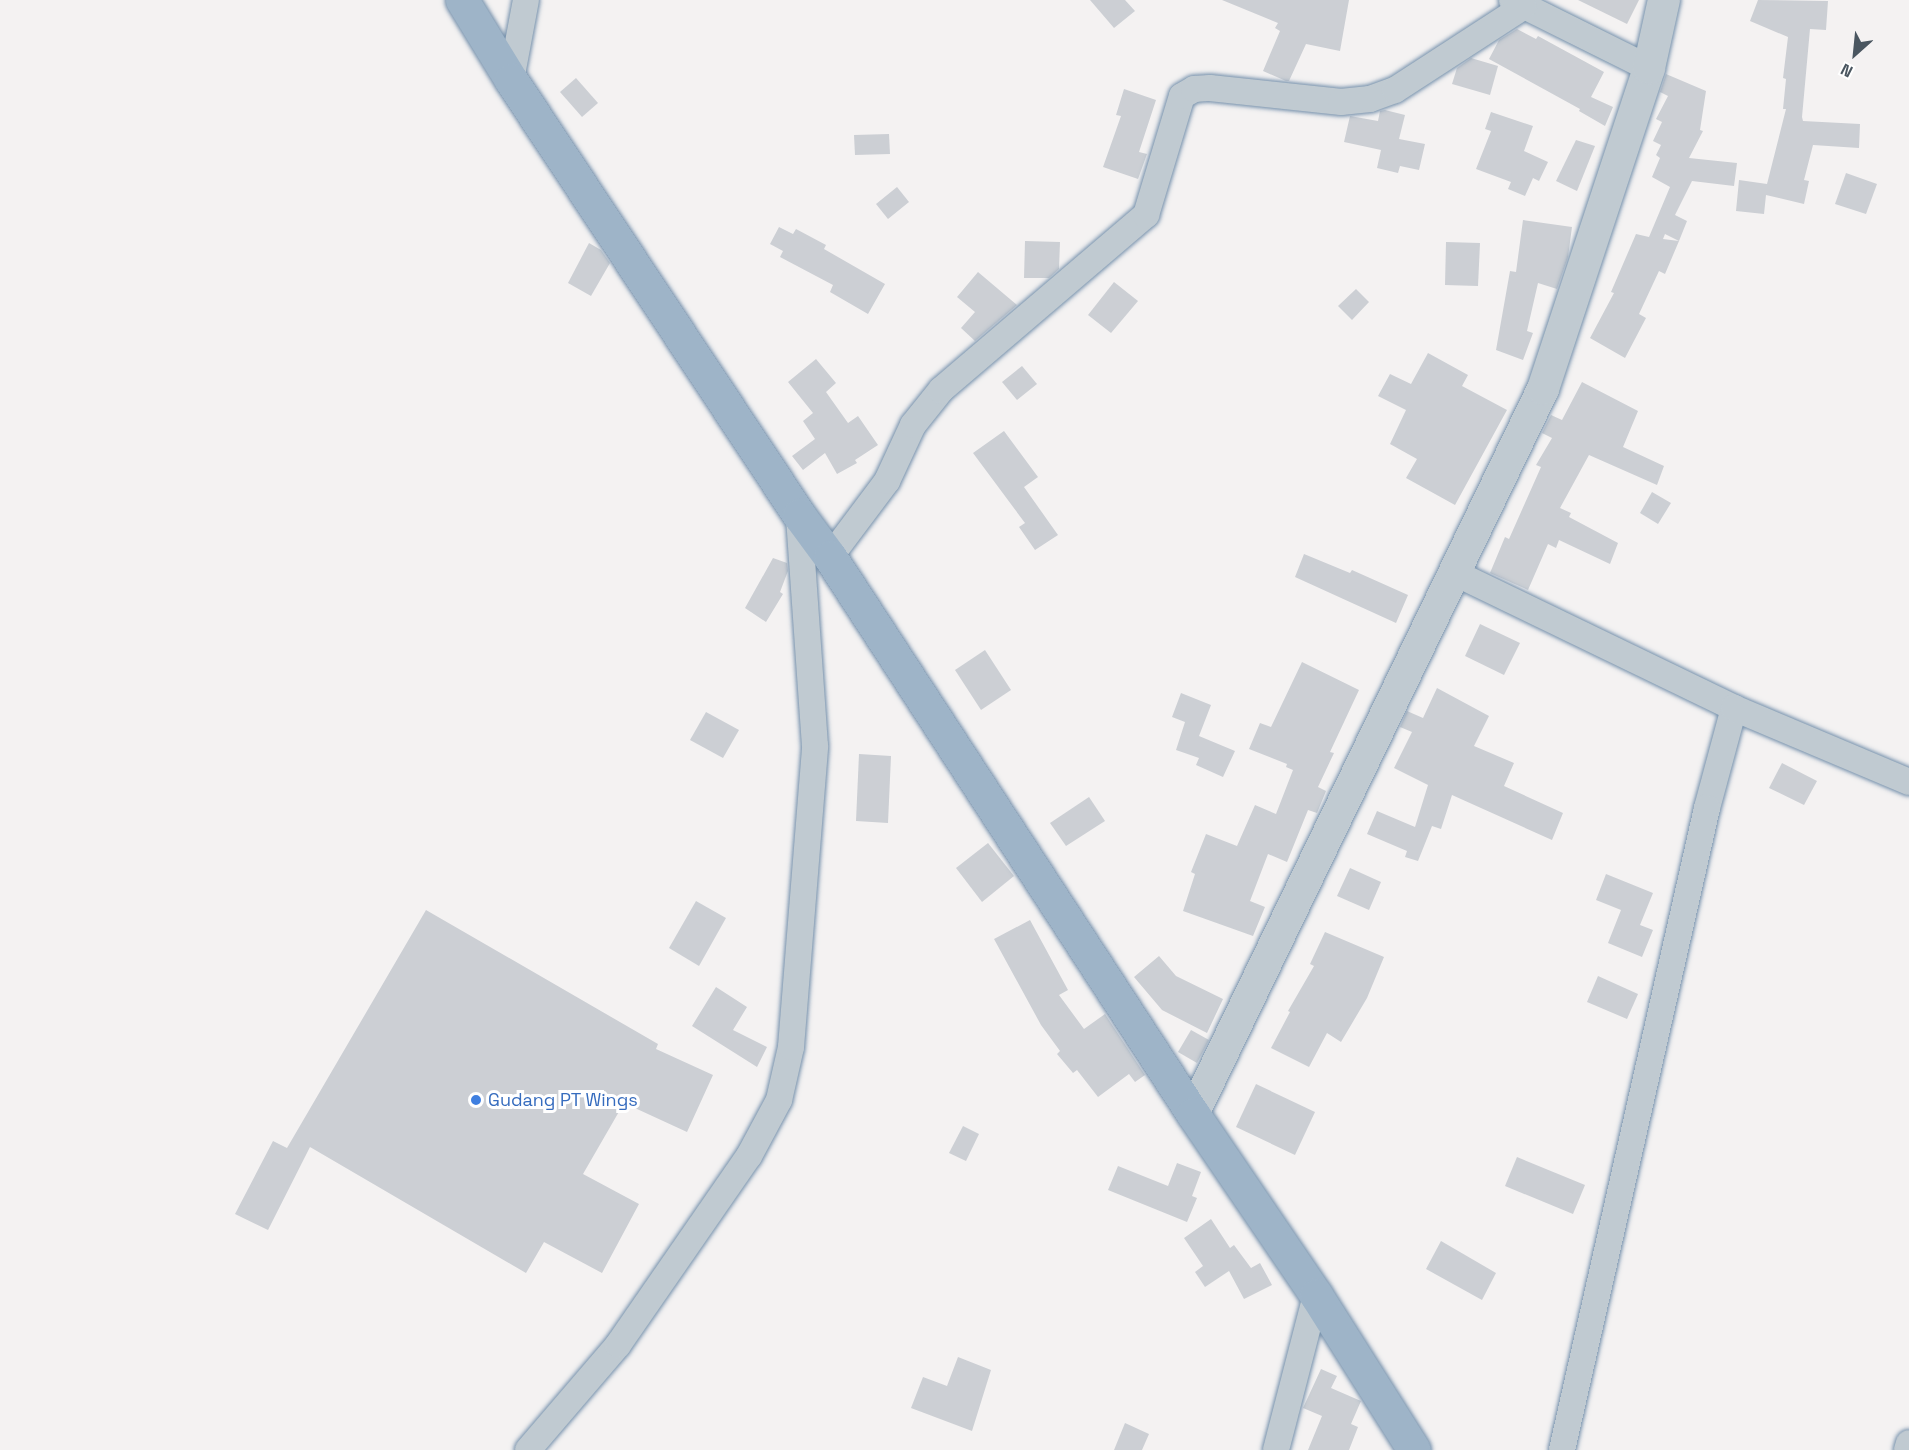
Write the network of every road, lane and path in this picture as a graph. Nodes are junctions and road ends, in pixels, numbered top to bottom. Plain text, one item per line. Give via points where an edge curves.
1 (462, 0) edge
2 (526, 0) edge
3 (1664, 0) edge
4 (1518, 3) edge
5 (1649, 68) junction
6 (511, 80) junction
7 (799, 515) junction
8 (830, 557) junction
9 (1453, 572) junction
10 (1734, 708) junction
11 (1909, 782) edge
12 (1193, 1114) junction
13 (1316, 1295) junction
14 (1909, 1443) edge
15 (528, 1450) edge
16 (1276, 1450) edge
17 (1414, 1450) edge
18 (1562, 1450) edge
19 (1907, 1450) edge

1 - 6 highway
2 - 6 street
3 - 5 street
4 - 5 street
4 - 8 street via 1395,90 1370,99 1341,102 1210,88 1194,89 1182,96 1146,215 941,390 914,424 887,481
5 - 9 street via 1543,389
6 - 7 highway
7 - 8 highway
7 - 15 street via 815,746 791,1047 779,1100 749,1156 618,1345
8 - 12 highway
9 - 10 street
9 - 12 street
10 - 11 street
10 - 18 street via 1707,808
12 - 13 highway
13 - 16 street
13 - 17 highway
14 - 19 street

